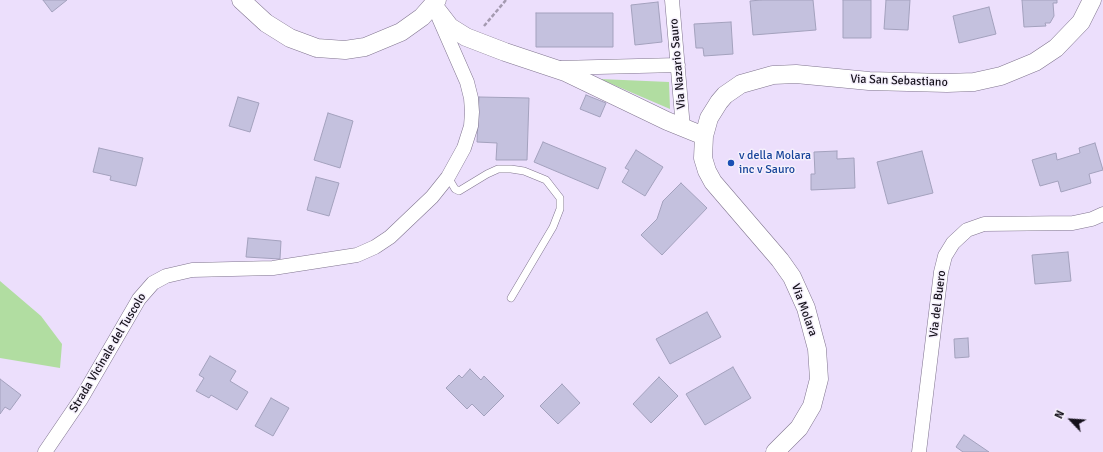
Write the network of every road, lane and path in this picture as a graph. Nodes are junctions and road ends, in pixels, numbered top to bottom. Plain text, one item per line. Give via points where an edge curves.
1 (241, 0) edge
2 (506, 0) edge
3 (672, 0) edge
4 (1092, 0) edge
5 (434, 2) edge
6 (472, 40) junction
7 (678, 65) junction
8 (554, 68) junction
9 (683, 128) junction
10 (704, 136) junction
11 (448, 178) junction
12 (1103, 214) edge
13 (511, 298) dead end
14 (45, 452) edge
15 (775, 452) edge
16 (919, 452) edge

1 - 5 street via 282,34 312,46 334,50 354,50 391,38 417,22
2 - 6 path
3 - 7 street, Via Nazario Sauro
4 - 10 street, Via San Sebastiano via 1081,22 1064,41 1042,58 1015,72 988,79 947,83 869,81 796,74 773,75 741,84 725,95 714,110
5 - 6 street via 454,30
5 - 11 street, Strada Vicinale del Tuscolo via 467,82 471,98 469,134
6 - 8 street
7 - 8 street
7 - 9 street, Via Nazario Sauro
8 - 9 street
9 - 10 street
10 - 15 street, Via Molara via 703,158 709,176 788,270 801,295 816,343 820,370 818,389 812,406 799,428
11 - 13 lane via 459,191 498,170 524,171 546,180 560,198 562,203 553,227
11 - 14 street, Strada Vicinale del Tuscolo via 400,229 380,245 364,252 272,268 184,271 153,282 139,299 81,398
12 - 16 street, Via del Buero via 1092,220 1073,223 984,224 967,230 953,243 945,256 940,279

